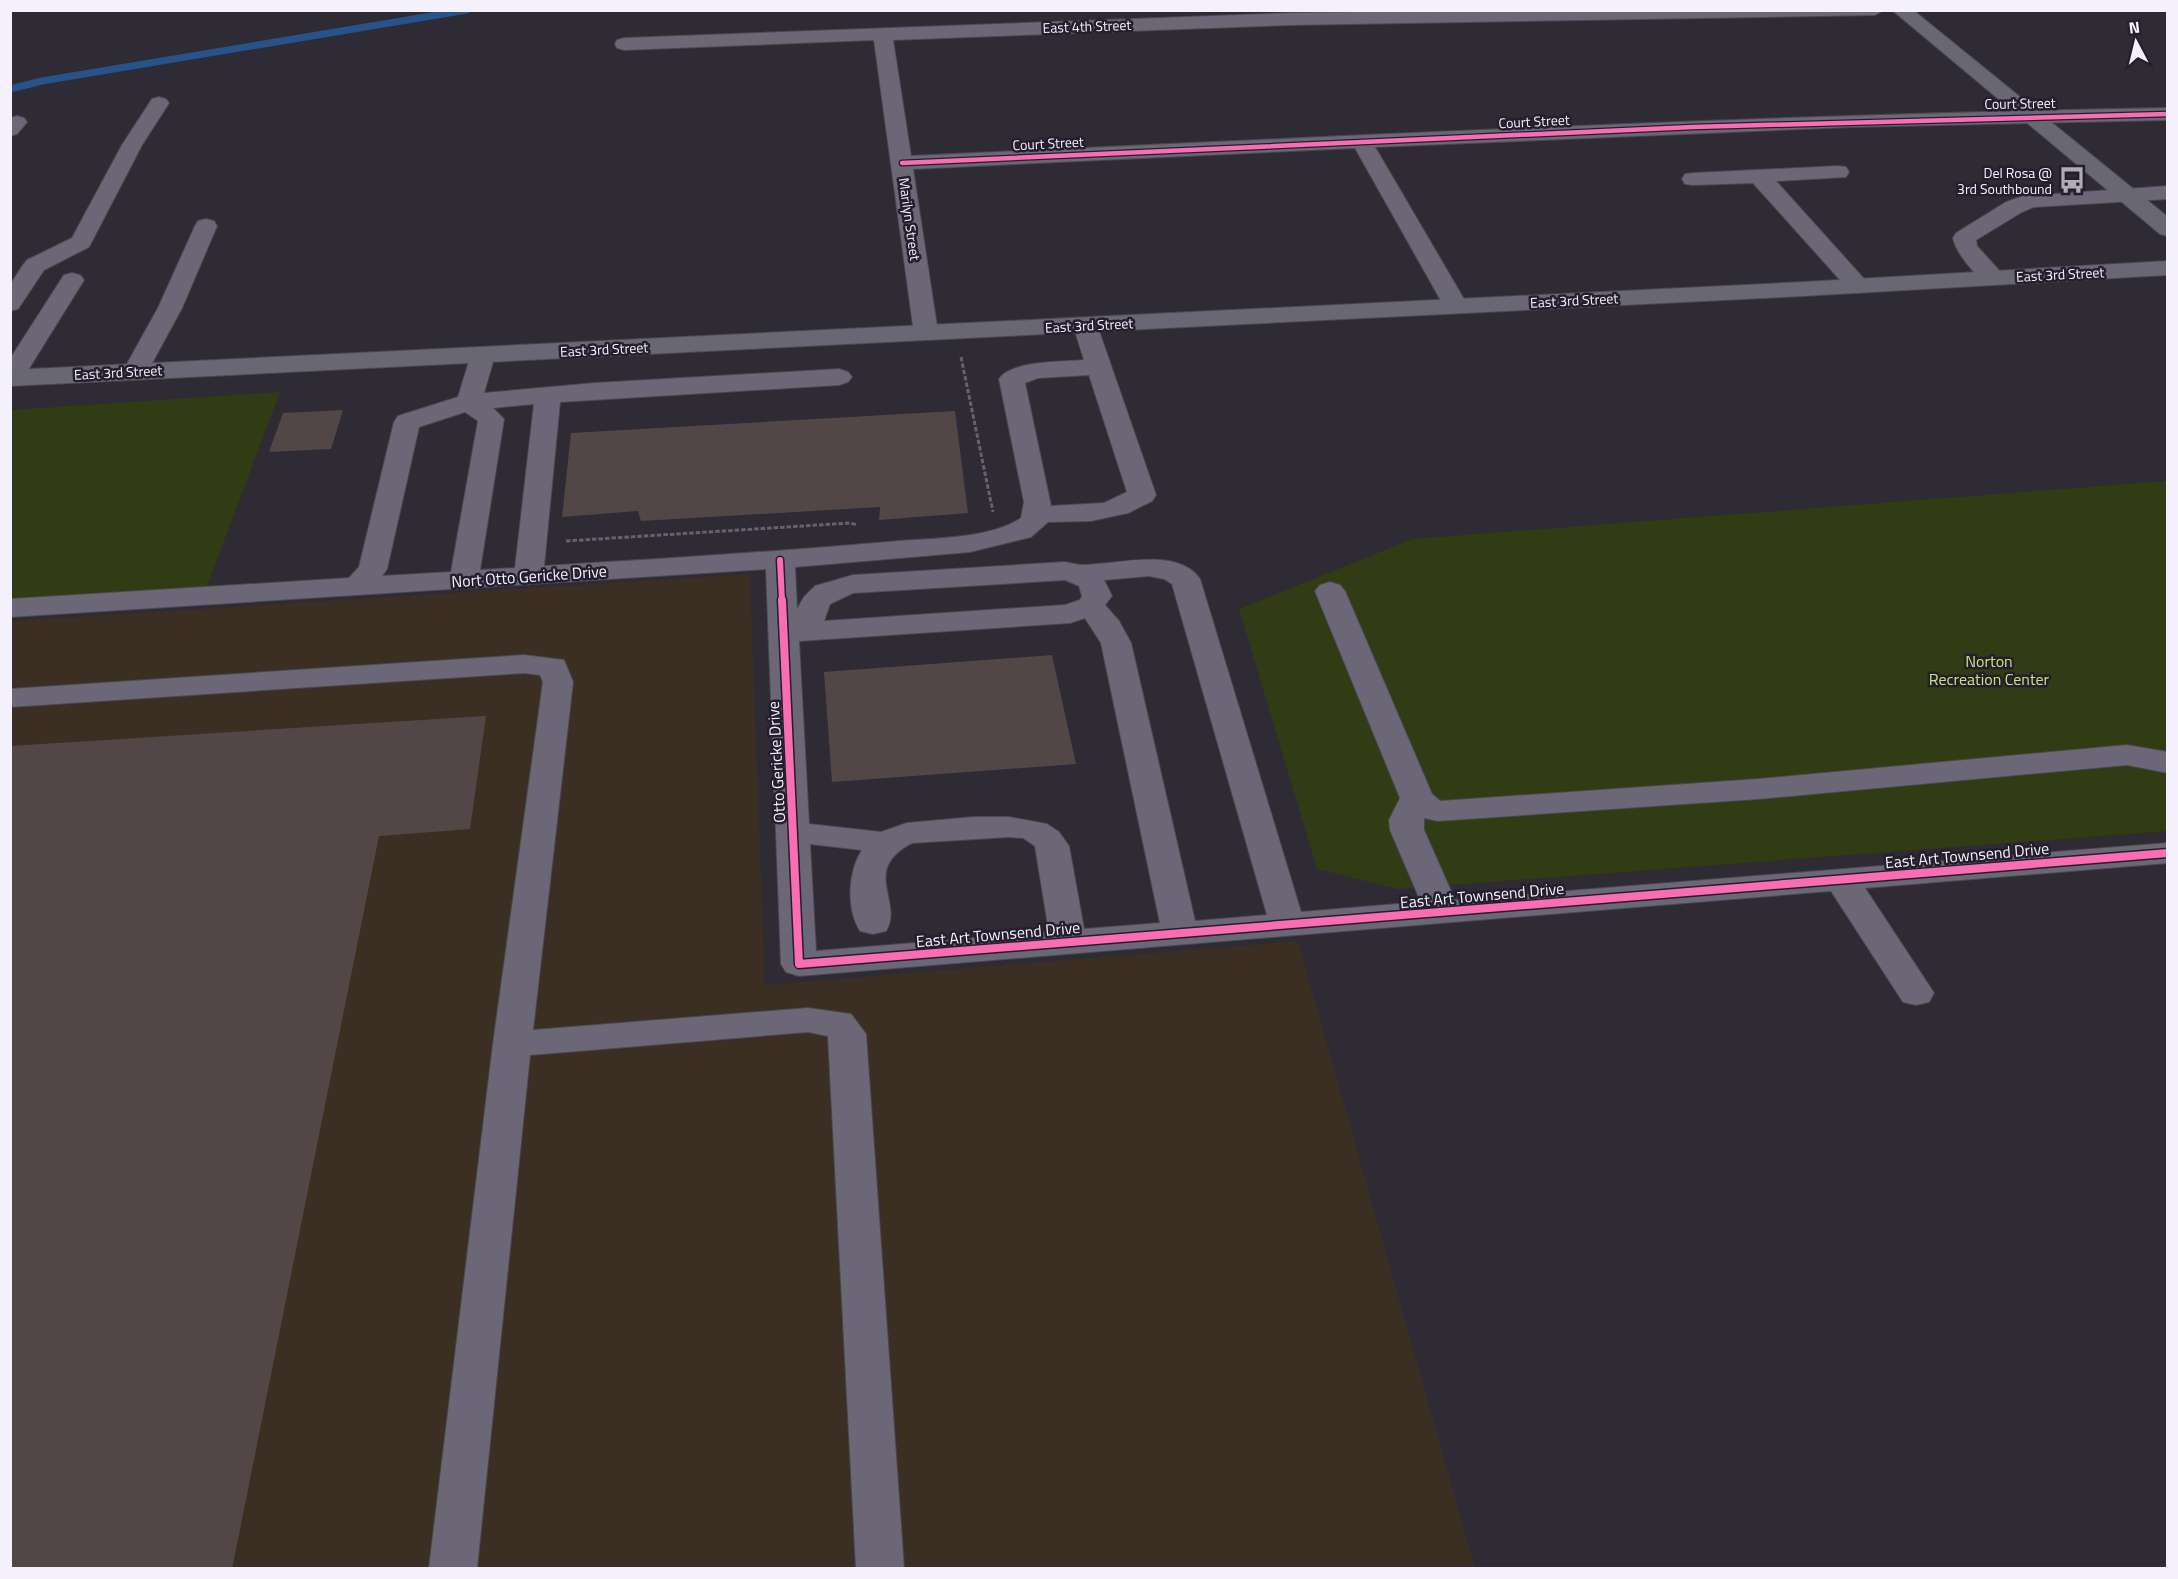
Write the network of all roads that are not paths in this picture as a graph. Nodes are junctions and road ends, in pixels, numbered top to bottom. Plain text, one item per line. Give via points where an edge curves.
1 (1875, 10) edge
2 (1900, 10) edge
3 (883, 34) junction
4 (624, 44) dead end
5 (159, 103) dead end
6 (2168, 114) edge
7 (2031, 116) junction
8 (1362, 142) junction
9 (902, 163) junction
10 (1838, 172) dead end
11 (1758, 175) junction
12 (1693, 179) dead end
13 (2168, 192) edge
14 (2124, 194) junction
15 (206, 226) dead end
16 (2168, 229) edge
17 (2168, 268) edge
18 (1994, 278) junction
19 (72, 280) dead end
20 (1858, 286) junction
21 (10, 304) edge
22 (1456, 306) junction
23 (1085, 325) junction
24 (926, 333) junction
25 (483, 355) junction
26 (1098, 367) junction
27 (136, 371) junction
28 (839, 377) dead end
29 (11, 378) edge
30 (548, 395) junction
31 (470, 402) junction
32 (1036, 514) junction
33 (780, 560) junction
34 (1083, 574) junction
35 (529, 576) junction
36 (464, 580) junction
37 (358, 586) junction
38 (1330, 591) dead end
39 (1090, 606) junction
40 (10, 608) edge
41 (796, 632) junction
42 (10, 698) edge
43 (2168, 763) edge
44 (1417, 798) junction
45 (793, 832) junction
46 (887, 843) junction
47 (2168, 853) edge
48 (1841, 879) junction
49 (1442, 911) junction
50 (873, 922) dead end
51 (1287, 924) junction
52 (1180, 933) junction
53 (1068, 942) junction
54 (799, 964) joint
55 (1916, 993) dead end
56 (512, 1044) junction
57 (453, 1569) edge
58 (880, 1569) edge

1 - 3 street, East 4th Street via 1291,19
2 - 7 main road
3 - 4 street, East 4th Street
3 - 9 street, Marilyn Street
5 - 21 street via 81,242 35,265
6 - 7 street, Court Street
7 - 8 street, Court Street
7 - 14 main road
8 - 9 street, Court Street
8 - 22 street
9 - 24 street, Marilyn Street
10 - 11 street
11 - 12 street
11 - 20 street
13 - 14 street
14 - 16 main road
14 - 18 street via 2031,201 1964,238 1966,248
15 - 27 street via 170,308
17 - 18 main road, East 3rd Street
18 - 20 main road, East 3rd Street
19 - 29 street
20 - 22 main road, East 3rd Street
22 - 23 main road, East 3rd Street
23 - 24 main road, East 3rd Street
23 - 26 street
24 - 25 main road, East 3rd Street
25 - 27 main road, East 3rd Street
25 - 31 street
26 - 32 street via 1035,370 1012,379 1038,502
26 - 32 street via 1142,495 1129,505 1083,514
27 - 29 main road, East 3rd Street
28 - 30 street
30 - 31 street
30 - 35 street
31 - 36 street via 491,419
31 - 37 street via 407,422 373,569
32 - 33 street, Nort Otto Gericke Drive via 1034,522 1021,531 970,543
33 - 35 street, Nort Otto Gericke Drive
33 - 41 street, Otto Gericke Drive
34 - 39 street via 1095,584 1097,596
34 - 41 street via 1065,571 841,586 819,597
34 - 51 street via 1151,568 1175,572 1185,579
35 - 36 street, Nort Otto Gericke Drive
36 - 37 street, Nort Otto Gericke Drive
37 - 40 street, Nort Otto Gericke Drive
38 - 44 street
39 - 41 street via 1070,614
39 - 52 street via 1116,643
41 - 45 street, Otto Gericke Drive
42 - 56 street via 524,664 553,668 558,682
43 - 44 street via 2127,755 1758,789 1438,811 1429,809
44 - 49 street via 1406,820 1407,830
45 - 46 street
45 - 54 street, Otto Gericke Drive
46 - 50 street via 868,872
46 - 53 street via 907,833 1012,826 1035,830 1052,846
47 - 48 street, East Art Townsend Drive
48 - 49 street, East Art Townsend Drive
48 - 55 street
49 - 51 street, East Art Townsend Drive
51 - 52 street, East Art Townsend Drive
52 - 53 street, East Art Townsend Drive
53 - 54 street, East Art Townsend Drive
56 - 57 street
56 - 58 street via 808,1020 838,1023 847,1034

